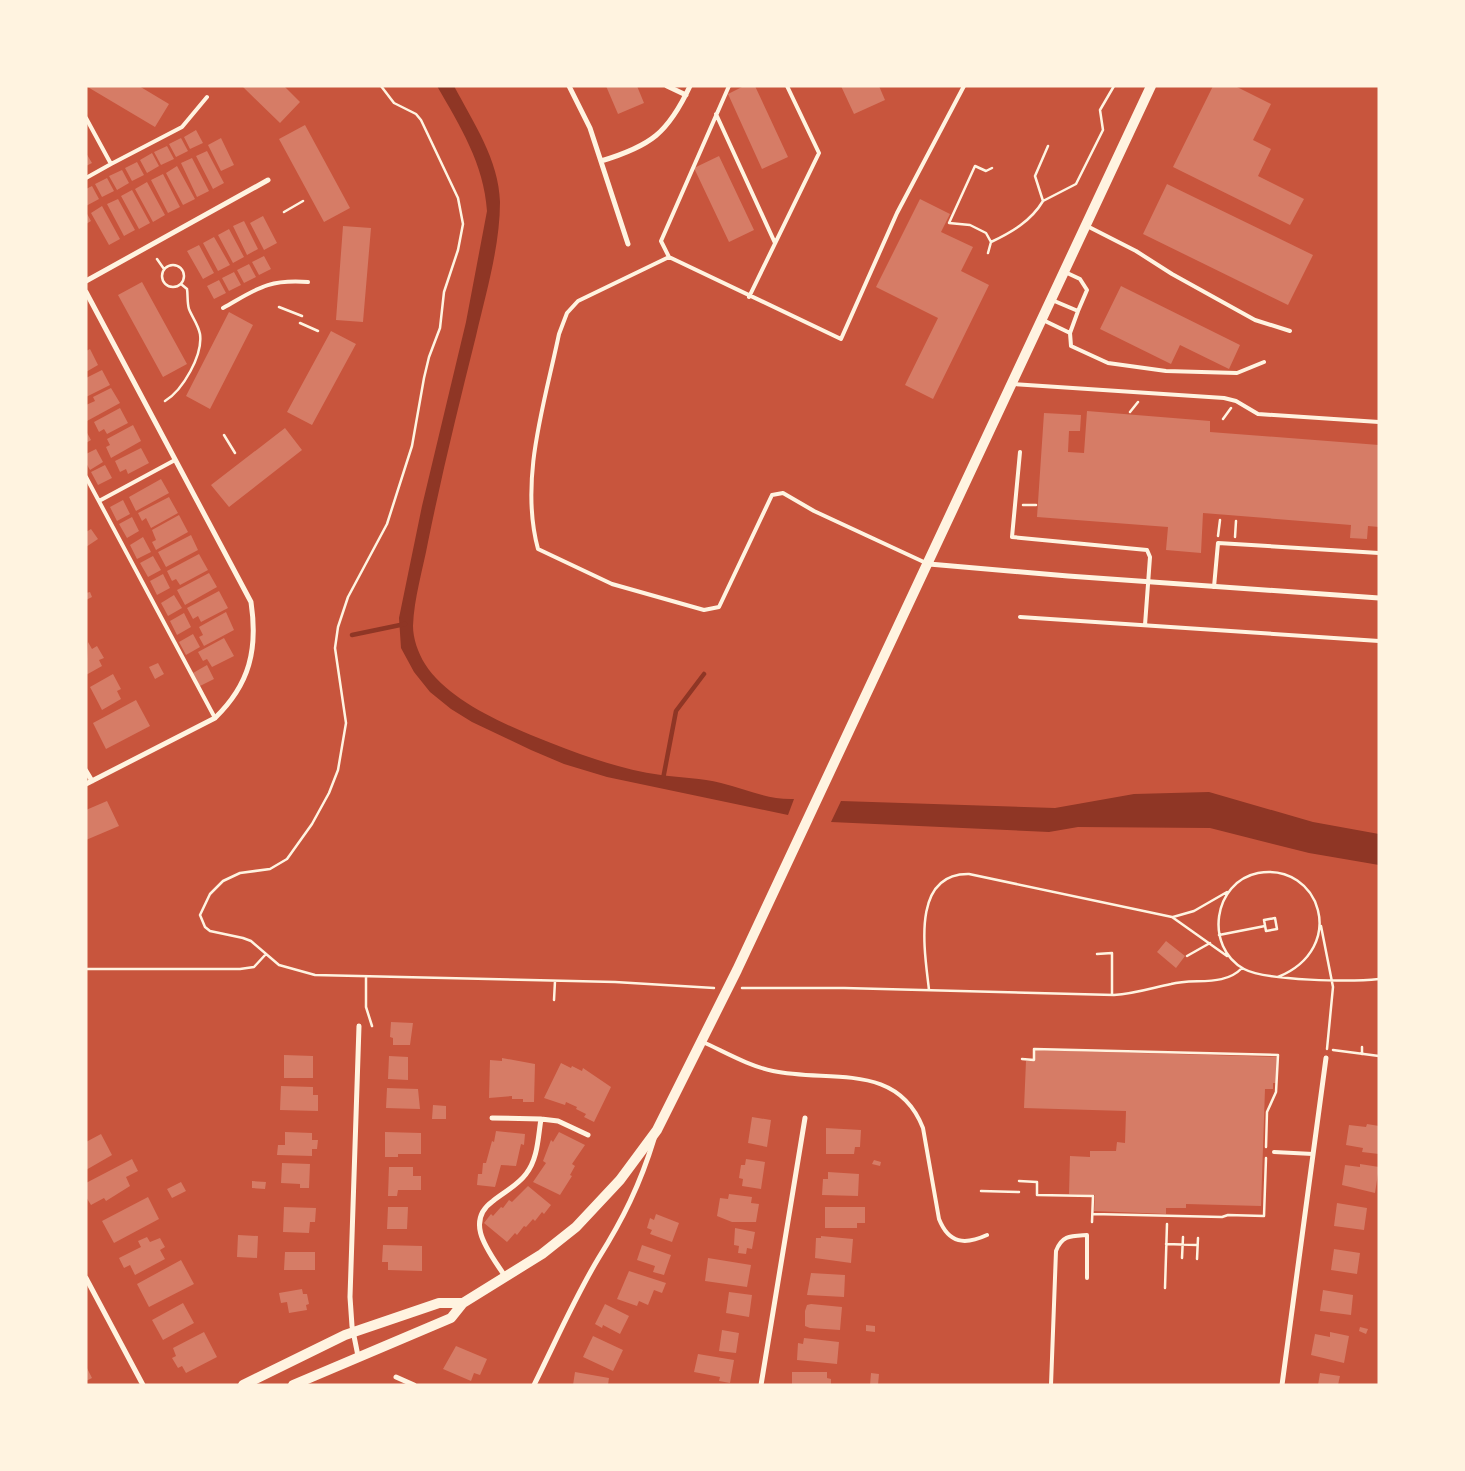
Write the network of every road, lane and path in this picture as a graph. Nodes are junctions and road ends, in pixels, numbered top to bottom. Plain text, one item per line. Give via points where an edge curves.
1 (381, 86) edge
2 (569, 86) edge
3 (668, 86) edge
4 (690, 86) edge
5 (729, 86) edge
6 (787, 86) edge
7 (964, 86) edge
8 (1114, 86) edge
9 (1151, 86) edge
10 (686, 95) junction
11 (207, 97) dead end
12 (716, 114) junction
13 (86, 118) edge
14 (1048, 146) dead end
15 (601, 161) junction
16 (111, 164) junction
17 (992, 168) dead end
18 (86, 178) edge
19 (268, 180) dead end
20 (303, 201) dead end
21 (1043, 201) junction
22 (284, 212) dead end
23 (1087, 226) junction
24 (991, 242) junction
25 (628, 244) dead end
26 (775, 244) junction
27 (988, 253) dead end
28 (669, 258) junction
29 (157, 259) dead end
30 (164, 269) junction
31 (1065, 272) junction
32 (86, 281) edge
33 (308, 282) dead end
34 (182, 284) junction
35 (86, 292) edge
36 (749, 297) junction
37 (1052, 300) junction
38 (279, 307) dead end
39 (223, 308) dead end
40 (1078, 311) junction
41 (302, 316) dead end
42 (1043, 320) junction
43 (300, 323) dead end
44 (318, 331) dead end
45 (1290, 331) dead end
46 (1070, 333) junction
47 (1264, 362) dead end
48 (1013, 384) junction
49 (165, 401) dead end
50 (1379, 422) edge
51 (224, 435) dead end
52 (1020, 452) dead end
53 (235, 453) dead end
54 (175, 460) junction
55 (86, 476) edge
56 (99, 500) junction
57 (1220, 520) dead end
58 (1236, 521) dead end
59 (1218, 543) junction
60 (1234, 544) junction
61 (1379, 553) edge
62 (929, 564) junction
63 (1149, 582) junction
64 (1214, 586) junction
65 (1379, 598) edge
66 (1020, 617) dead end
67 (1146, 625) junction
68 (1379, 640) edge
69 (215, 718) junction
70 (86, 771) edge
71 (89, 783) edge
72 (1228, 891) junction
73 (1172, 917) junction
74 (1321, 922) junction
75 (1265, 926) junction
76 (1220, 935) junction
77 (1210, 943) junction
78 (266, 954) junction
79 (1097, 954) dead end
80 (1187, 956) dead end
81 (1228, 956) junction
82 (1242, 968) junction
83 (86, 969) edge
84 (1278, 976) junction
85 (366, 977) junction
86 (1379, 979) edge
87 (1331, 980) junction
88 (554, 981) junction
89 (720, 988) dead end
90 (738, 988) dead end
91 (930, 991) junction
92 (1112, 995) junction
93 (554, 1000) dead end
94 (359, 1026) dead end
95 (372, 1026) dead end
96 (703, 1042) junction
97 (1362, 1047) dead end
98 (1328, 1050) junction
99 (1362, 1054) junction
100 (1379, 1056) edge
101 (1326, 1058) joint
102 (1022, 1059) dead end
103 (492, 1118) dead end
104 (805, 1118) dead end
105 (541, 1119) junction
106 (657, 1130) junction
107 (588, 1136) dead end
108 (1274, 1152) dead end
109 (1313, 1154) junction
110 (1019, 1182) dead end
111 (981, 1191) dead end
112 (1019, 1192) dead end
113 (1093, 1214) junction
114 (1092, 1222) dead end
115 (1167, 1224) dead end
116 (987, 1235) dead end
117 (1183, 1237) dead end
118 (1198, 1238) dead end
119 (1166, 1244) junction
120 (1182, 1244) junction
121 (1197, 1245) junction
122 (1182, 1258) dead end
123 (1197, 1259) dead end
124 (86, 1278) edge
125 (506, 1278) junction
126 (1087, 1278) dead end
127 (1165, 1288) dead end
128 (463, 1304) junction
129 (353, 1333) junction
130 (358, 1356) junction
131 (396, 1376) dead end
132 (143, 1385) edge
133 (243, 1385) edge
134 (293, 1385) edge
135 (414, 1385) edge
136 (534, 1385) edge
137 (761, 1385) edge
138 (1051, 1385) edge
139 (1282, 1385) edge

1 - 78 path via 394,103 421,120 458,198 462,224 458,250 444,292 440,328 426,371 412,446 387,524 348,597 338,627 335,648 346,723 338,770 312,824 287,859 270,869 240,873 222,881 201,910 201,921 210,931 251,941
2 - 15 street via 590,128
3 - 10 street
4 - 10 street
5 - 12 lane
6 - 26 lane via 819,153
7 - 36 lane via 898,213 840,339
8 - 21 path via 1100,110 1103,130 1076,184
9 - 23 main road
10 - 15 street via 671,121 651,141
11 - 16 lane via 182,127
12 - 26 lane
12 - 28 lane via 660,240
13 - 16 lane
14 - 21 path via 1035,176
15 - 25 street
16 - 18 lane
17 - 24 path via 986,171 975,166 948,223 970,225 986,233
19 - 32 street
20 - 22 path
21 - 24 path via 1034,214
23 - 31 main road
23 - 45 lane via 1255,320
24 - 27 path
26 - 36 lane
28 - 36 lane
28 - 62 lane via 578,301 567,313 559,334 532,468 534,533 538,549 612,584 704,610 719,607 772,495 783,493 814,511
29 - 30 path
30 - 34 path via 174,265 181,268 184,275
30 - 34 path via 161,276 166,286 173,288
31 - 37 main road
31 - 40 lane via 1080,280 1087,290
33 - 39 lane via 283,280 266,284
34 - 49 path via 188,289 188,308 198,326 200,340 194,361 178,390
35 - 54 street
37 - 40 lane
37 - 42 main road
38 - 41 path
40 - 46 lane
42 - 46 lane
42 - 48 main road
43 - 44 path
46 - 47 lane via 1071,346 1108,363 1166,371 1237,373
48 - 50 lane via 1224,398 1258,414
48 - 62 main road
51 - 53 path
52 - 63 lane via 1012,537 1147,550 1150,557
54 - 56 lane
54 - 69 street via 250,602 254,625 252,655 244,681 231,703
55 - 56 lane
56 - 69 lane
57 - 59 path
58 - 60 path
59 - 60 lane
59 - 64 lane
60 - 61 lane
62 - 63 street
62 - 96 main road
63 - 64 street
63 - 67 lane
64 - 65 street
66 - 67 lane
67 - 68 lane
69 - 71 street
70 - 71 street
72 - 73 path via 1194,911
72 - 74 path via 1241,880 1258,873 1283,874 1307,890
72 - 76 path via 1218,916
73 - 77 path
73 - 91 path via 958,874 942,882 933,893 924,916
74 - 84 path via 1310,955
74 - 87 path
75 - 75 path via 1264,920 1275,918 1276,929 1266,931
75 - 76 path
76 - 81 path
77 - 80 path
77 - 81 path
78 - 83 path via 254,967 240,969
78 - 85 path via 279,965 303,973
79 - 92 path via 1112,953
81 - 82 path
82 - 84 path
82 - 92 path via 1234,975 1219,980 1171,984 1144,992
84 - 87 path
85 - 88 path
85 - 95 path via 366,1007
86 - 87 path
87 - 98 path
88 - 89 path
88 - 93 path
90 - 91 path
91 - 92 path
94 - 129 street via 350,1297
96 - 106 main road
96 - 116 lane via 771,1070 795,1075 855,1076 891,1089 918,1114 943,1230 962,1241
97 - 99 path
98 - 99 path
98 - 101 path
99 - 100 path
101 - 109 street
102 - 113 path via 1034,1060 1034,1049 1278,1055 1276,1092 1267,1112 1264,1216
103 - 105 street
104 - 137 street
105 - 107 street via 558,1121
105 - 125 street via 535,1157 527,1174 491,1202 481,1214 478,1227
106 - 125 main road via 620,1180 582,1221
106 - 136 street via 643,1175
108 - 109 lane
109 - 139 street
110 - 113 path via 1037,1182 1037,1195 1093,1196
111 - 112 path
113 - 114 path
115 - 119 path
117 - 120 path
118 - 121 path
119 - 120 path
119 - 127 path
120 - 121 path
120 - 122 path
121 - 123 path
124 - 132 street
125 - 128 main road
126 - 138 lane via 1087,1236 1062,1238 1056,1251
128 - 129 main road via 438,1303
128 - 130 main road via 451,1318
129 - 130 street
129 - 133 main road
130 - 134 main road
131 - 135 street

